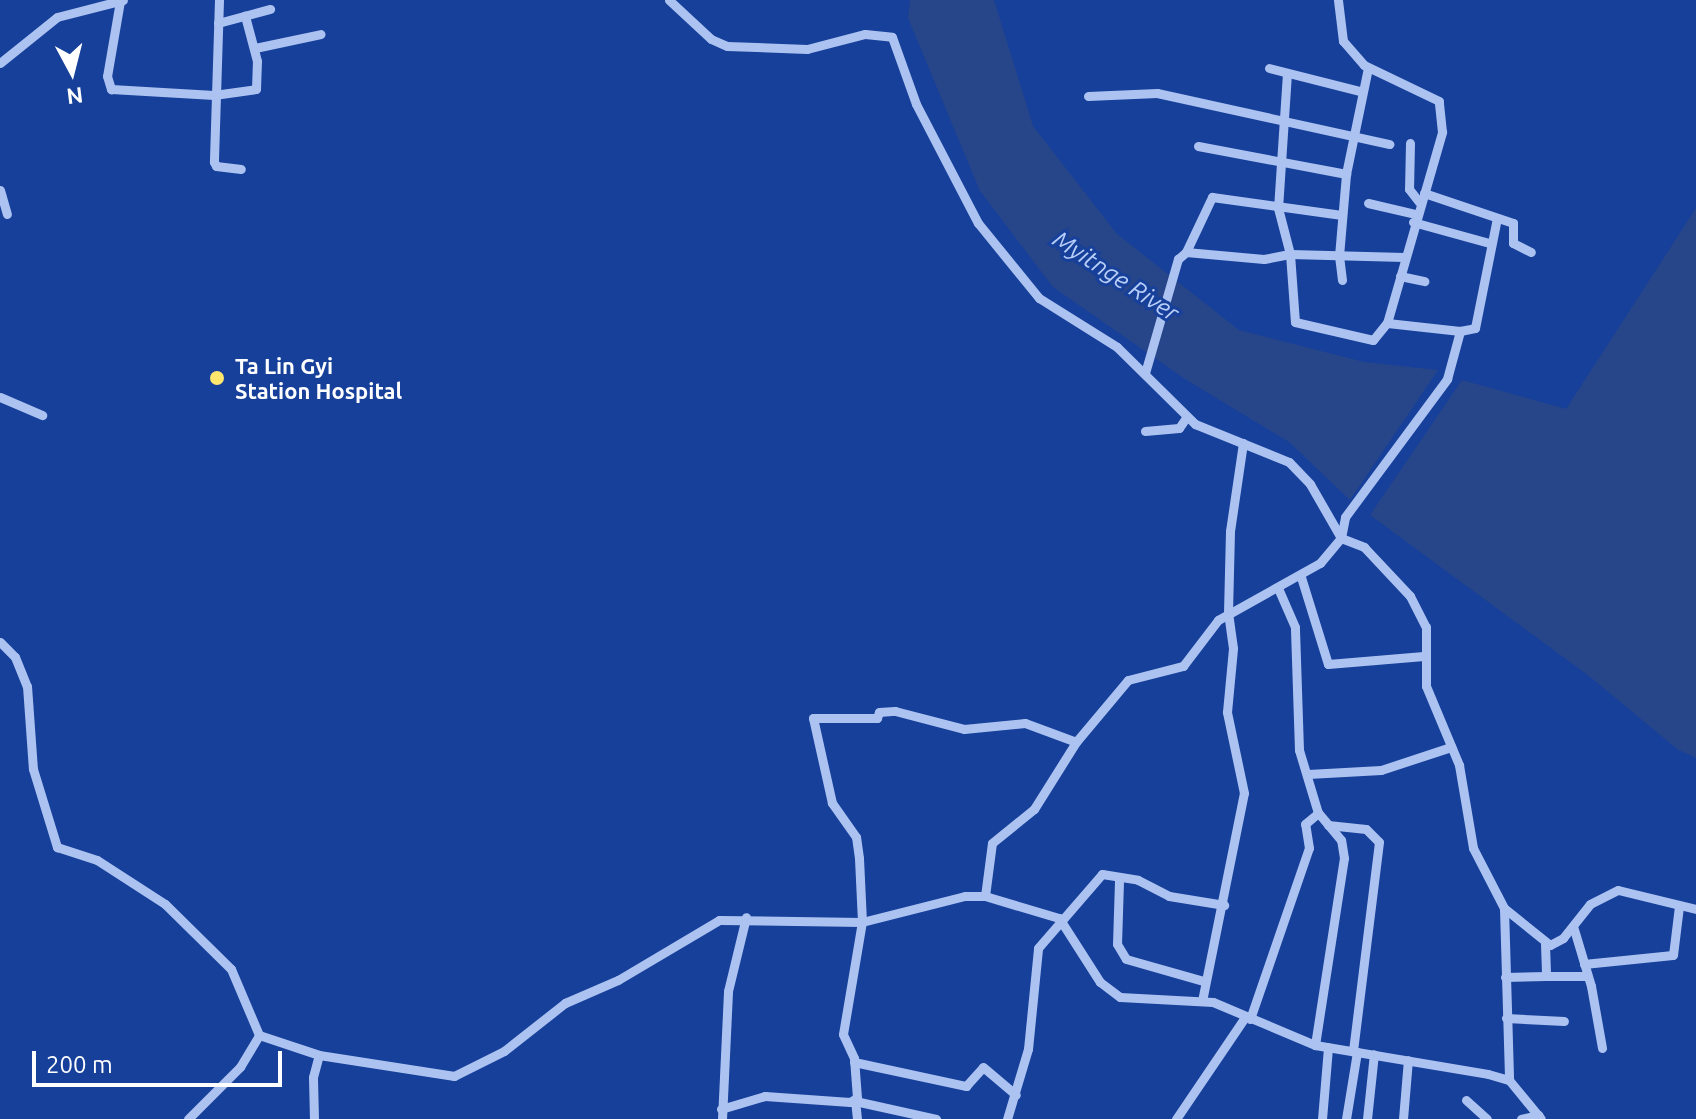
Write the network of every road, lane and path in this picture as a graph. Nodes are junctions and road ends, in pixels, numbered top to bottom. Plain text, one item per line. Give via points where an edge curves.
1 (122, 0) edge
2 (219, 0) edge
3 (669, 0) edge
4 (1338, 0) edge
5 (270, 9) dead end
6 (245, 16) junction
7 (218, 23) junction
8 (321, 34) dead end
9 (255, 48) junction
10 (0, 63) edge
11 (1269, 68) dead end
12 (1368, 68) junction
13 (1287, 73) junction
14 (1360, 91) junction
15 (214, 95) junction
16 (1088, 96) dead end
17 (1283, 118) junction
18 (1352, 134) junction
19 (1410, 143) dead end
20 (1389, 144) dead end
21 (1198, 146) dead end
22 (1279, 163) junction
23 (241, 169) dead end
24 (1346, 174) junction
25 (0, 190) edge
26 (1421, 198) junction
27 (1368, 203) dead end
28 (1278, 208) junction
29 (7, 214) dead end
30 (1342, 215) junction
31 (1414, 218) junction
32 (1497, 218) junction
33 (1489, 243) junction
34 (1531, 252) dead end
35 (1290, 254) junction
36 (1182, 255) junction
37 (1339, 256) junction
38 (1404, 257) junction
39 (1400, 276) junction
40 (1342, 280) dead end
41 (1424, 281) dead end
42 (1387, 323) junction
43 (1460, 331) junction
44 (1145, 373) junction
45 (0, 397) edge
46 (42, 415) dead end
47 (1187, 416) junction
48 (1145, 431) dead end
49 (1243, 443) junction
50 (1341, 538) junction
51 (1301, 577) junction
52 (1278, 588) junction
53 (1228, 613) junction
54 (0, 642) edge
55 (1424, 656) junction
56 (1076, 742) junction
57 (1451, 747) junction
58 (1308, 774) junction
59 (1318, 813) junction
60 (1328, 825) junction
61 (1119, 881) junction
62 (985, 896) junction
63 (1224, 905) junction
64 (1679, 906) junction
65 (1504, 908) junction
66 (1696, 909) edge
67 (746, 917) junction
68 (1059, 918) junction
69 (862, 922) junction
70 (1573, 926) junction
71 (1545, 944) junction
72 (1584, 964) junction
73 (1546, 976) junction
74 (1587, 976) junction
75 (1505, 977) junction
76 (1203, 981) junction
77 (1202, 1001) junction
78 (1247, 1018) junction
79 (1506, 1018) junction
80 (1564, 1021) dead end
81 (259, 1035) junction
82 (1315, 1045) junction
83 (1328, 1047) junction
84 (1602, 1048) dead end
85 (1355, 1052) junction
86 (1374, 1054) junction
87 (319, 1055) junction
88 (1408, 1060) junction
89 (854, 1062) junction
90 (1509, 1080) junction
91 (1016, 1095) junction
92 (1466, 1100) dead end
93 (855, 1101) junction
94 (722, 1114) edge
95 (1540, 1117) edge
96 (188, 1119) edge
97 (314, 1119) edge
98 (857, 1119) edge
99 (936, 1119) edge
100 (1007, 1119) edge
101 (1176, 1119) edge
102 (1322, 1119) edge
103 (1346, 1119) edge
104 (1367, 1119) edge
105 (1403, 1119) edge
106 (1487, 1119) edge
107 (1521, 1119) edge

1 - 10 street via 57,17
1 - 15 street via 107,86
2 - 7 street
3 - 44 street via 711,39 727,46 807,49 874,33 892,37 916,104 993,244 1039,298 1109,342
4 - 12 street via 1343,41
5 - 6 street
6 - 7 street
6 - 9 street
7 - 15 street
8 - 9 street
9 - 15 street via 256,89
11 - 13 street
12 - 14 street
12 - 26 street via 1437,96 1442,132
13 - 14 street
13 - 17 street
14 - 18 street
15 - 23 street via 215,165
16 - 17 street via 1150,92
17 - 18 street
17 - 22 street
18 - 20 street
18 - 24 street
19 - 26 street via 1409,189
21 - 22 street
22 - 24 street
22 - 28 street
24 - 30 street
25 - 29 street
26 - 31 street
26 - 32 street
27 - 31 street
28 - 30 street
28 - 35 street
28 - 36 street via 1207,199
30 - 37 street
31 - 33 street
31 - 38 street
32 - 33 street
32 - 34 street via 1513,223 1513,243
33 - 43 street via 1475,328
35 - 36 street via 1264,259
35 - 37 street
35 - 42 street via 1297,325 1373,340
36 - 44 street
37 - 38 street
37 - 40 street
38 - 39 street
39 - 41 street
39 - 42 street
42 - 43 street
43 - 50 street via 1453,360 1430,406 1345,517
44 - 47 street
45 - 46 street
47 - 48 street via 1179,428
47 - 49 street via 1207,431
49 - 50 street via 1270,452 1298,471
49 - 53 street via 1230,531
50 - 51 street
50 - 55 street via 1364,547 1410,596 1426,627
51 - 52 street
51 - 55 street via 1328,664
52 - 53 street
52 - 58 street via 1295,627 1299,750
53 - 56 street via 1183,666 1128,680
53 - 63 street via 1233,648 1227,712 1244,793
54 - 81 street via 21,667 27,686 33,769 57,847 97,860 177,915 231,969
55 - 57 street via 1430,701
56 - 62 street via 1034,809 992,843
56 - 69 street via 1025,723 964,729 895,711 879,712 877,718 813,718 832,803 856,837
57 - 58 street via 1381,770
57 - 65 street via 1473,848
58 - 59 street
59 - 60 street
59 - 78 street via 1305,824 1309,848
60 - 82 street via 1341,840 1344,868 1333,906
60 - 85 street via 1366,829 1379,842
61 - 63 street via 1138,880 1169,896
61 - 68 street via 1102,874 1075,909
61 - 76 street via 1117,944 1126,959
62 - 68 street
62 - 69 street via 965,896
63 - 76 street
64 - 66 street
64 - 70 street via 1618,890 1590,904
64 - 72 street via 1673,955
65 - 71 street
65 - 75 street
67 - 69 street
67 - 87 street via 704,925 618,980 565,1003 466,1072 442,1078
67 - 94 street via 728,991
68 - 77 street via 1108,993 1138,1001
68 - 91 street via 1036,957 1028,1049
69 - 89 street via 843,1034
70 - 71 street via 1555,944
70 - 72 street
71 - 73 street
72 - 74 street
73 - 74 street
73 - 75 street
74 - 84 street
75 - 79 street
76 - 77 street
77 - 78 street
78 - 82 street
78 - 101 street
79 - 80 street
79 - 90 street
81 - 87 street
81 - 96 street via 240,1067
82 - 83 street
83 - 85 street
83 - 102 street
85 - 86 street
85 - 103 street
86 - 88 street
86 - 104 street
87 - 97 street via 313,1077
88 - 90 street
88 - 105 street
89 - 91 street via 966,1086 983,1067
89 - 93 street
90 - 95 street
91 - 100 street
92 - 106 street
93 - 94 street via 765,1096
93 - 98 street
93 - 99 street
95 - 107 street

